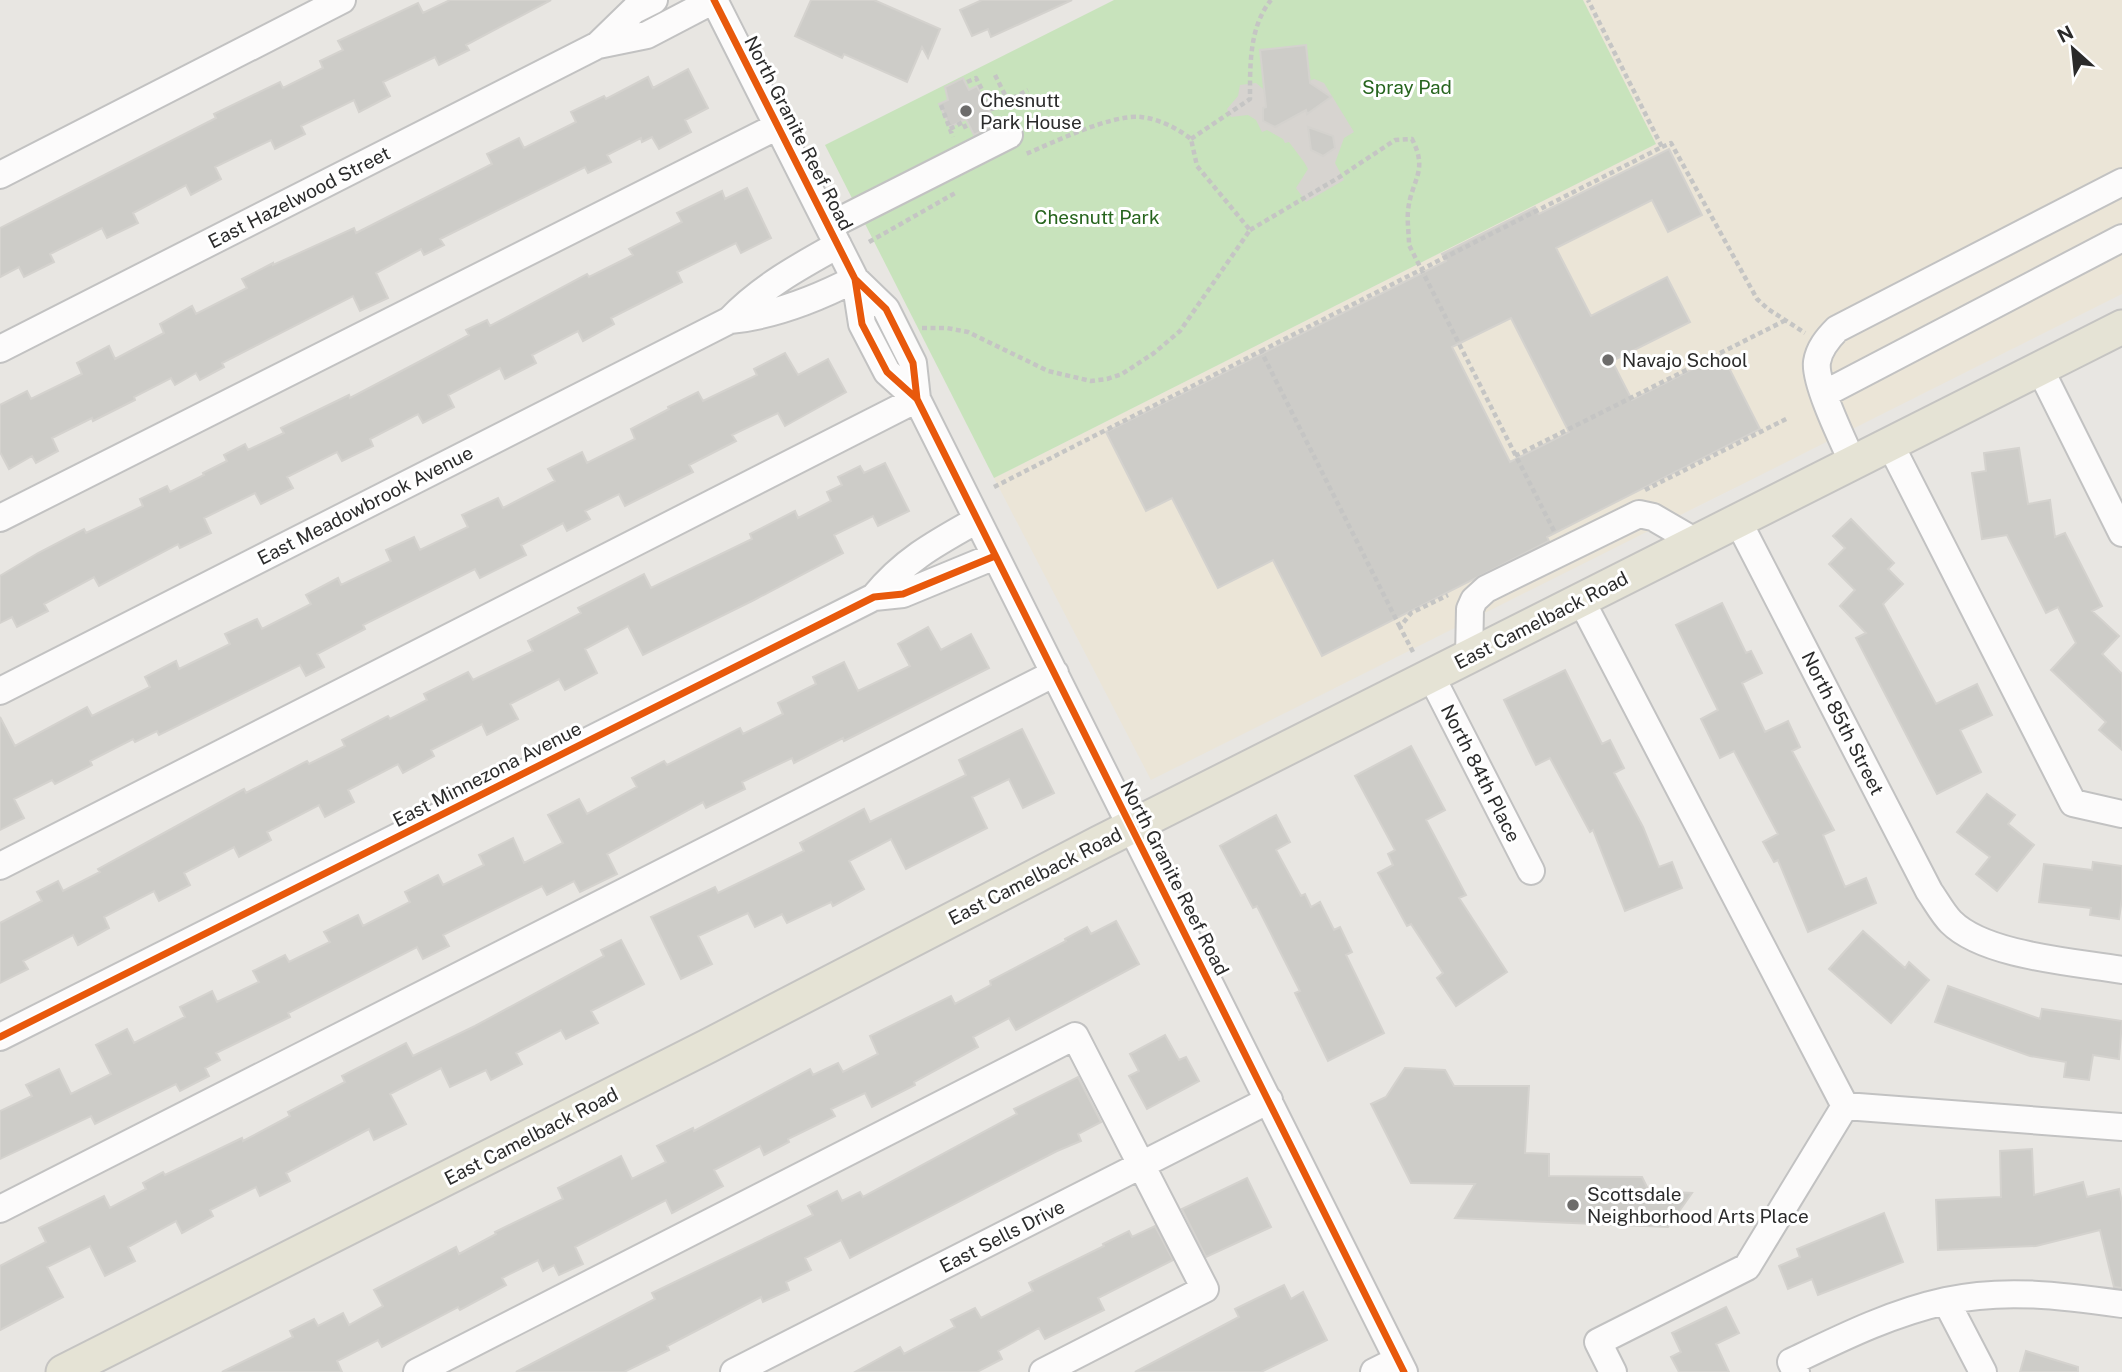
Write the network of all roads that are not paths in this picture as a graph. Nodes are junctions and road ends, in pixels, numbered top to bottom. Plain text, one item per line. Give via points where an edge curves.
1 (342, 0) edge
2 (654, 0) edge
3 (714, 0) edge
4 (598, 45) junction
5 (778, 126) junction
6 (1009, 135) dead end
7 (0, 175) edge
8 (2122, 182) edge
9 (833, 235) junction
10 (2122, 238) edge
11 (855, 279) junction
12 (730, 320) junction
13 (2122, 327) edge
14 (0, 349) edge
15 (2040, 369) junction
16 (1824, 394) junction
17 (916, 400) junction
18 (1890, 444) junction
19 (1853, 463) junction
20 (0, 518) edge
21 (976, 520) junction
22 (1738, 521) junction
23 (2122, 533) edge
24 (1696, 542) junction
25 (995, 556) junction
26 (874, 597) junction
27 (1581, 600) junction
28 (1469, 657) junction
29 (1055, 673) junction
30 (1430, 676) junction
31 (0, 691) edge
32 (2122, 814) edge
33 (1132, 826) junction
34 (0, 866) edge
35 (1531, 871) dead end
36 (2122, 970) edge
37 (0, 1037) edge
38 (1269, 1100) junction
39 (1846, 1106) junction
40 (2122, 1127) edge
41 (1142, 1165) junction
42 (0, 1209) edge
43 (1946, 1301) junction
44 (2122, 1304) edge
45 (1401, 1366) edge
46 (1793, 1367) edge
47 (63, 1372) edge
48 (417, 1372) edge
49 (734, 1372) edge
50 (1044, 1372) edge
51 (1374, 1372) edge
52 (1613, 1372) edge
53 (1983, 1372) edge

1 - 7 street
2 - 4 street, East Hazelwood Street via 634,10
3 - 4 street, East Hazelwood Street via 646,35
3 - 5 street, North Granite Reef Road
4 - 14 street, East Hazelwood Street
5 - 9 street, North Granite Reef Road
5 - 20 street
6 - 9 street, East Meadowbrook Avenue
8 - 16 street via 1837,329 1824,343 1816,364
9 - 11 street, North Granite Reef Road
9 - 12 street, East Meadowbrook Avenue
10 - 16 street
11 - 12 street, East Meadowbrook Avenue via 819,297 754,318
11 - 17 street, North Granite Reef Road via 868,336 887,372
12 - 31 street, East Meadowbrook Avenue
13 - 15 main road, East Camelback Road
15 - 18 main road, East Camelback Road
15 - 23 street
16 - 19 street
17 - 21 street, North Granite Reef Road
17 - 34 street
18 - 19 main road, East Camelback Road
18 - 32 street via 2073,803
19 - 22 main road, East Camelback Road
21 - 25 street, North Granite Reef Road
21 - 26 street, East Minnezona Avenue via 894,573
22 - 24 main road, East Camelback Road
22 - 36 street, North 85th Street via 1929,891 1952,923 1980,942
24 - 27 main road, East Camelback Road
24 - 28 street via 1639,514 1486,589 1470,609
25 - 26 street, East Minnezona Avenue via 902,594
25 - 29 street, North Granite Reef Road
26 - 37 street, East Minnezona Avenue
27 - 28 main road, East Camelback Road
27 - 39 street
28 - 30 main road, East Camelback Road
29 - 33 street, North Granite Reef Road
29 - 42 street
30 - 33 main road, East Camelback Road
30 - 35 street, North 84th Place
33 - 38 street, North Granite Reef Road
33 - 47 main road, East Camelback Road
38 - 41 street, East Sells Drive
38 - 45 street, North Granite Reef Road
39 - 40 street
39 - 52 street via 1746,1267 1598,1342
41 - 48 street via 1074,1036
41 - 49 street, East Sells Drive
41 - 50 street via 1205,1289
43 - 44 street via 2011,1294
43 - 46 street via 1866,1326
43 - 53 street
45 - 51 street

